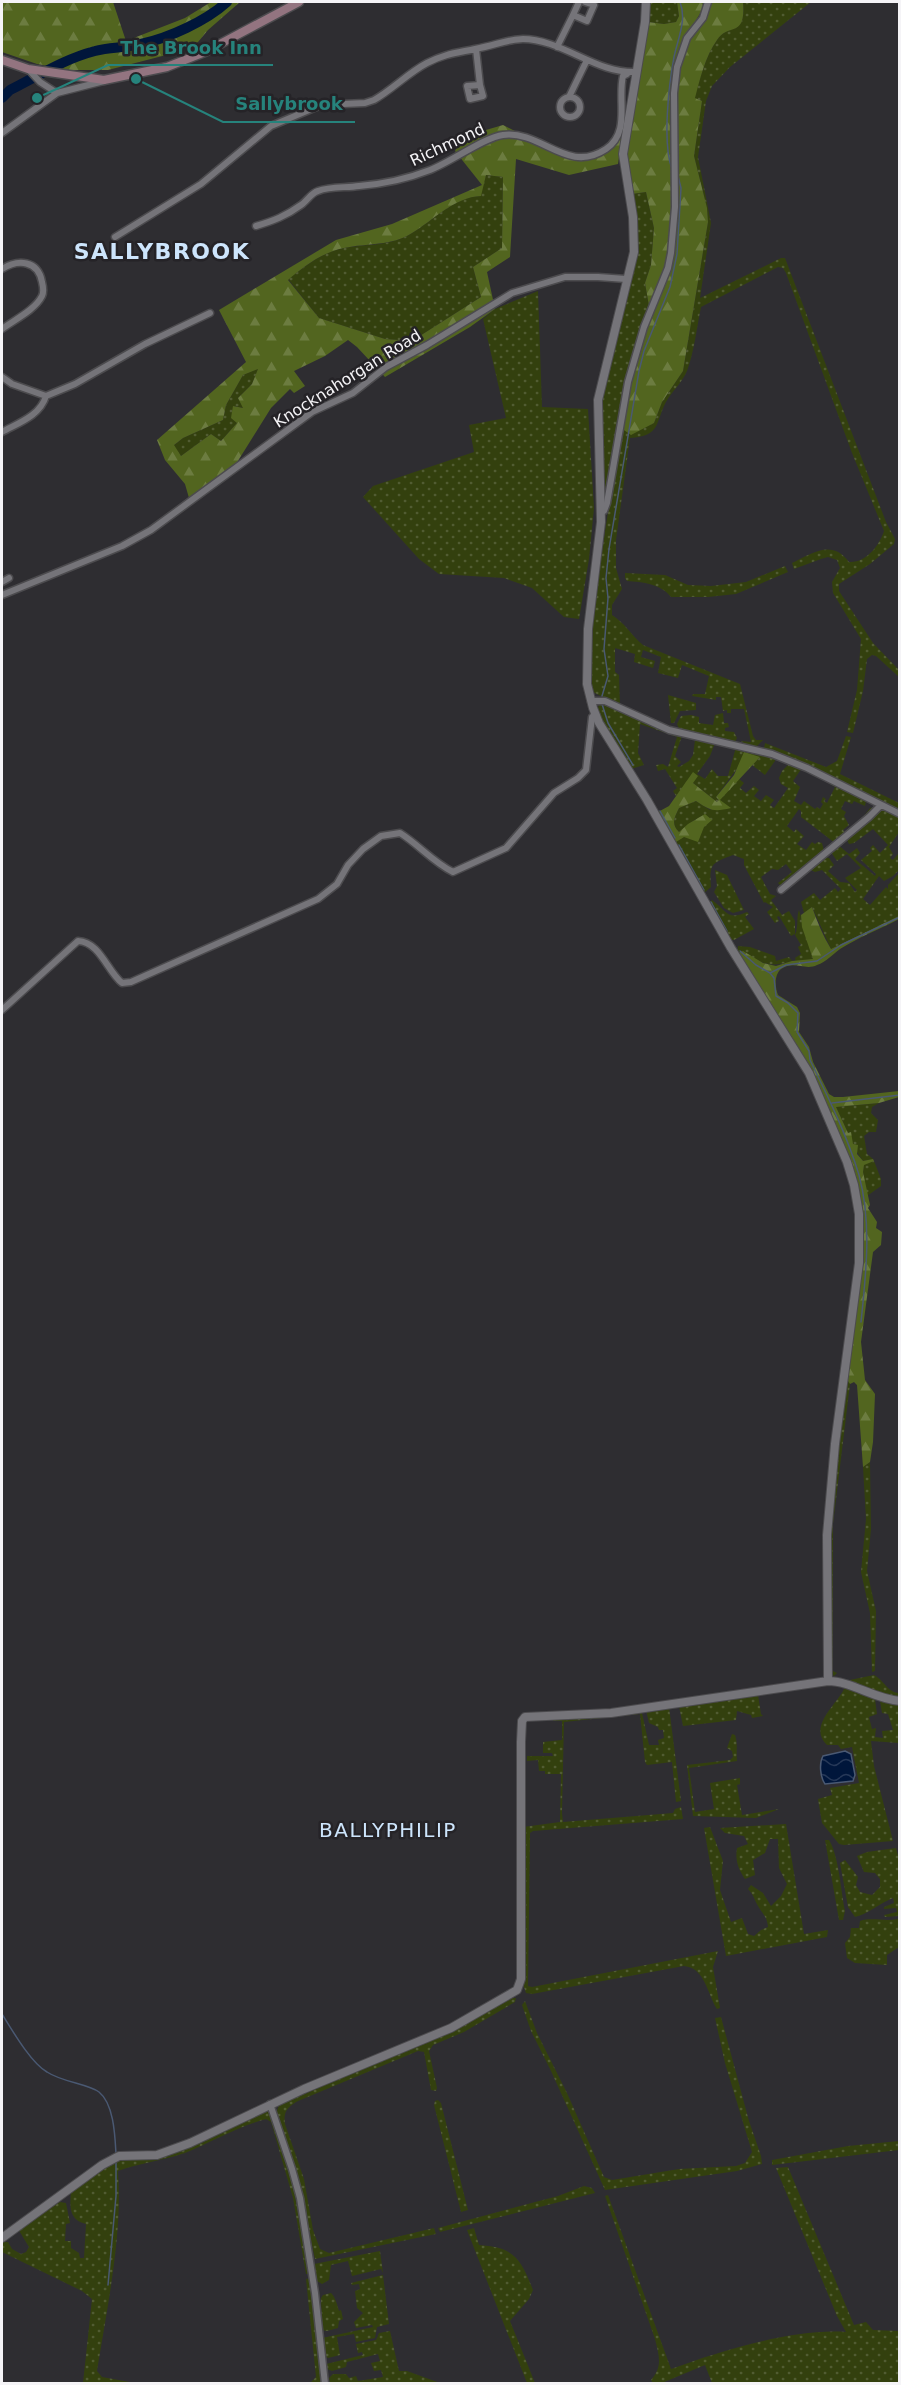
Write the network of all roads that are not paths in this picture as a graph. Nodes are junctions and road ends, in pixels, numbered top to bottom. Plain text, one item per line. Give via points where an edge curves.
1 (299, 2) edge
2 (579, 2) edge
3 (585, 2) edge
4 (646, 2) edge
5 (708, 2) edge
6 (573, 15) junction
7 (557, 47) junction
8 (476, 49) junction
9 (2, 60) edge
10 (587, 60) junction
11 (27, 69) junction
12 (632, 73) junction
13 (104, 80) junction
14 (480, 85) dead end
15 (57, 93) junction
16 (568, 97) dead end
17 (2, 133) edge
18 (256, 226) dead end
19 (115, 237) dead end
20 (2, 269) edge
21 (626, 279) junction
22 (210, 312) dead end
23 (2, 330) edge
24 (2, 376) edge
25 (46, 396) junction
26 (2, 432) edge
27 (601, 512) junction
28 (9, 578) dead end
29 (2, 582) edge
30 (2, 595) edge
31 (591, 701) junction
32 (596, 715) junction
33 (881, 805) junction
34 (900, 814) edge
35 (781, 890) dead end
36 (2, 1010) edge
37 (828, 1681) junction
38 (900, 1701) edge
39 (270, 2104) junction
40 (2, 2238) edge
41 (325, 2384) edge

1 - 13 main road via 167,68
2 - 6 street
3 - 6 street via 594,5 587,21
4 - 12 street
5 - 27 street via 703,18 687,38 677,67 671,253 628,382 607,502
6 - 7 street
7 - 8 street via 520,38
7 - 10 street
8 - 14 street
8 - 19 street via 450,53 425,64 374,100 321,105 271,126 201,184
9 - 11 main road
10 - 12 street
10 - 16 street
11 - 13 main road
11 - 15 street
12 - 18 street, Richmond via 623,76 621,84 619,131 607,148 596,154 574,157 522,135 500,135 409,177 316,191 280,219
12 - 21 street via 623,154 634,252
13 - 15 street
15 - 17 street
20 - 23 street via 17,262 37,268 43,294
21 - 27 street via 598,400
21 - 30 street, Knocknahorgan Road via 565,277 512,292 386,367 353,393 312,412 151,530 122,546
22 - 25 street
24 - 25 street via 12,384
25 - 26 street via 44,404 31,417
27 - 31 street via 588,636 587,684
28 - 29 street
31 - 32 street
31 - 33 street via 605,701 669,730 772,753
32 - 36 street via 592,717 586,770 554,794 506,848 485,859 453,872 400,833 381,836 363,849 337,884 318,899 131,982 122,983 100,954 84,941 78,941
32 - 37 street via 731,948 809,1073 854,1185 860,1263 829,1505
33 - 34 street
33 - 35 street
37 - 38 street
37 - 39 street via 611,1713 523,1718 521,1979 517,1990 451,2028
39 - 40 street via 165,2153 123,2155 109,2161
39 - 41 street via 300,2198

